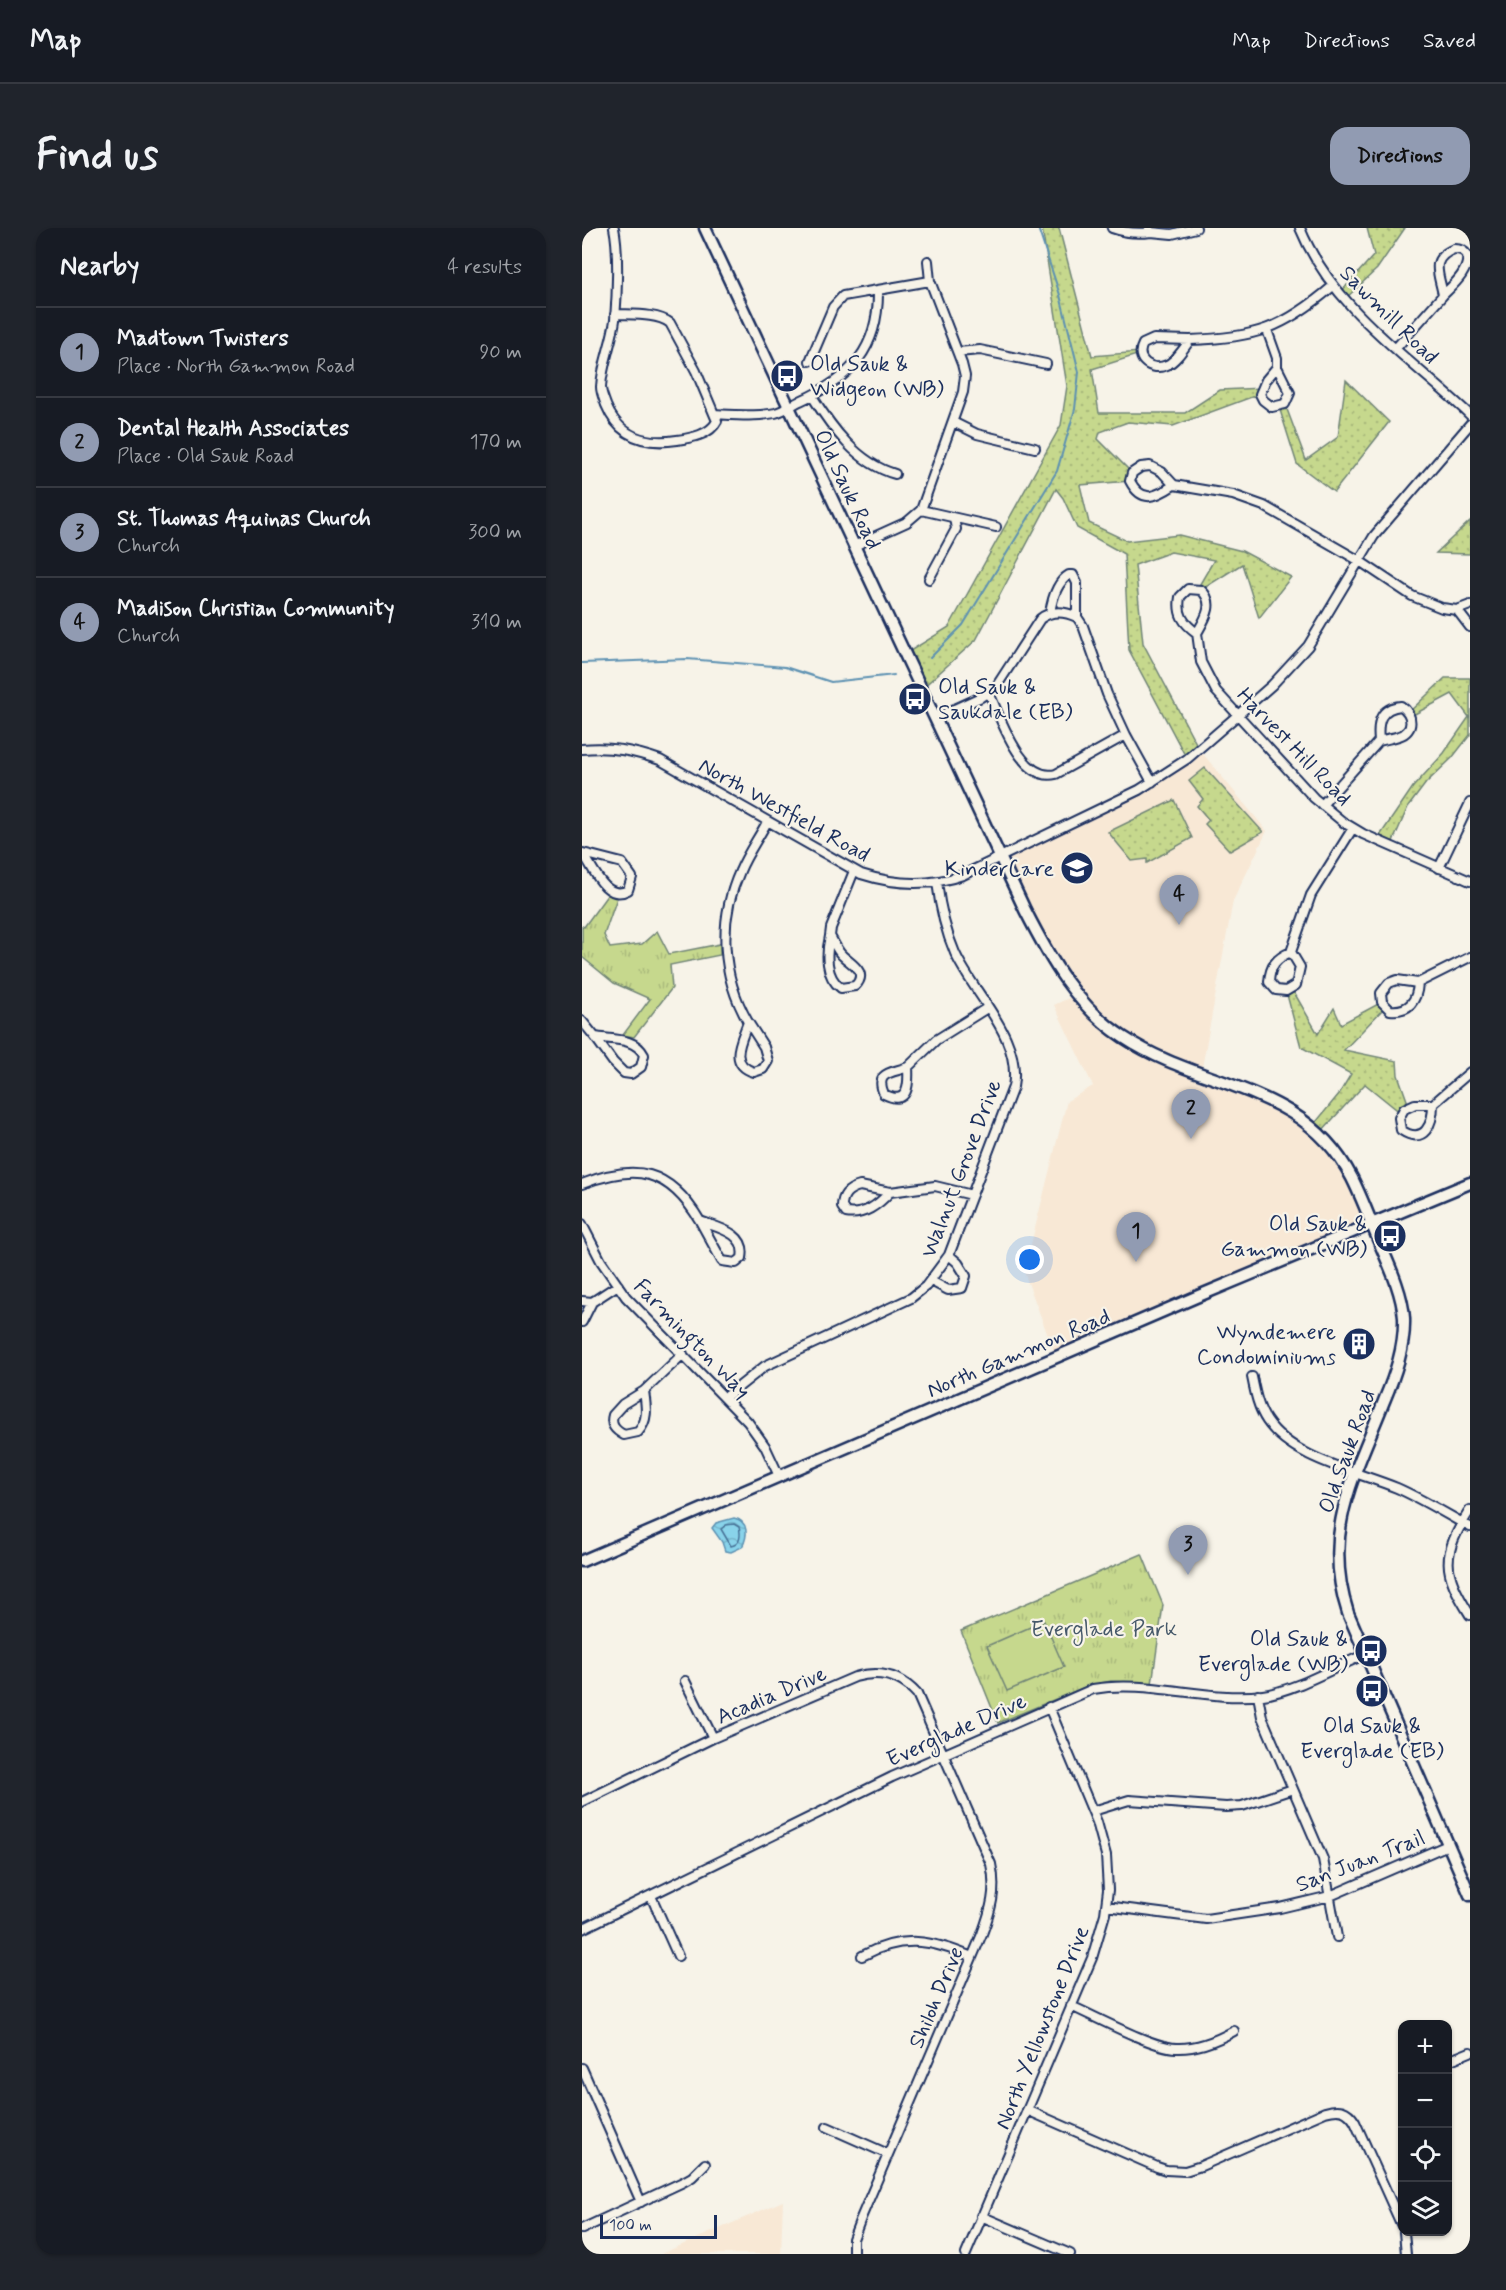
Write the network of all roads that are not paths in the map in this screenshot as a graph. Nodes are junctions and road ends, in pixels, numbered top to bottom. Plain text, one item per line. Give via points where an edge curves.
1 (614, 228) edge
2 (705, 228) edge
3 (1112, 228) edge
4 (1196, 228) edge
5 (1300, 228) edge
6 (1150, 230) edge
7 (928, 261) dead end
8 (930, 281) junction
9 (1333, 286) junction
10 (878, 290) junction
11 (1443, 295) junction
12 (615, 315) junction
13 (1267, 330) junction
14 (1190, 340) junction
15 (1396, 348) junction
16 (958, 352) junction
17 (810, 361) dead end
18 (1046, 364) dead end
19 (1277, 367) junction
20 (812, 396) junction
21 (789, 406) junction
22 (715, 414) junction
23 (1470, 415) edge
24 (953, 422) junction
25 (1470, 424) edge
26 (1035, 448) dead end
27 (895, 474) dead end
28 (1174, 485) junction
29 (921, 510) junction
30 (954, 518) junction
31 (996, 527) dead end
32 (854, 546) junction
33 (1358, 560) junction
34 (929, 579) dead end
35 (1470, 605) edge
36 (1457, 610) junction
37 (1050, 613) junction
38 (1077, 617) junction
39 (1470, 627) edge
40 (1197, 633) junction
41 (989, 693) junction
42 (1239, 714) junction
43 (935, 718) junction
44 (1126, 735) junction
45 (1379, 741) junction
46 (582, 749) edge
47 (1152, 782) junction
48 (1470, 803) edge
49 (1322, 805) junction
50 (767, 822) junction
51 (1353, 828) junction
52 (583, 852) edge
53 (1000, 857) junction
54 (1439, 868) junction
55 (854, 871) junction
56 (1470, 881) edge
57 (937, 882) junction
58 (830, 936) junction
59 (1291, 952) junction
60 (1470, 957) edge
61 (1418, 983) junction
62 (987, 1008) junction
63 (582, 1021) edge
64 (748, 1022) junction
65 (595, 1037) junction
66 (908, 1067) junction
67 (1470, 1072) edge
68 (1433, 1104) junction
69 (1470, 1183) edge
70 (582, 1184) edge
71 (890, 1192) junction
72 (972, 1195) junction
73 (700, 1221) junction
74 (582, 1224) edge
75 (1372, 1224) junction
76 (949, 1256) junction
77 (931, 1281) junction
78 (618, 1285) junction
79 (582, 1301) edge
80 (592, 1302) junction
81 (582, 1322) edge
82 (683, 1354) junction
83 (1252, 1377) dead end
84 (644, 1391) junction
85 (726, 1397) junction
86 (1356, 1472) junction
87 (779, 1476) junction
88 (1470, 1510) edge
89 (1462, 1523) junction
90 (1470, 1527) edge
91 (582, 1561) edge
92 (1470, 1615) edge
93 (1366, 1654) junction
94 (685, 1681) dead end
95 (1258, 1695) junction
96 (1049, 1707) junction
97 (713, 1738) junction
98 (944, 1753) junction
99 (1293, 1789) junction
100 (582, 1802) edge
101 (1093, 1811) junction
102 (1448, 1845) junction
103 (1470, 1895) edge
104 (651, 1896) junction
105 (1330, 1896) junction
106 (1106, 1906) junction
107 (582, 1929) edge
108 (1337, 1938) dead end
109 (678, 1956) dead end
110 (862, 1956) dead end
111 (972, 1957) junction
112 (1071, 2006) junction
113 (1234, 2031) dead end
114 (1470, 2052) edge
115 (1452, 2059) edge
116 (582, 2068) edge
117 (1027, 2110) junction
118 (826, 2127) dead end
119 (888, 2154) junction
120 (705, 2164) dead end
121 (641, 2202) junction
122 (981, 2216) junction
123 (1398, 2217) edge
124 (582, 2229) edge
125 (1404, 2236) edge
126 (853, 2254) edge
127 (966, 2254) edge
128 (1070, 2254) edge
129 (1406, 2254) edge

1 - 12 street
2 - 21 street, Old Sauk Road
3 - 6 street via 1137,234
4 - 6 street via 1172,234
5 - 9 street, Sawmill Road
7 - 8 street
8 - 10 street
8 - 16 street
9 - 13 street
9 - 15 street, Sawmill Road
10 - 17 street via 848,293 839,299
10 - 20 street via 877,317 866,349 840,379
11 - 11 street via 1467,270 1468,258 1461,249 1446,252 1438,261
11 - 15 street
12 - 22 street via 656,317 670,322
12 - 22 street via 601,390 609,411 624,432 641,439 675,441 708,431 716,425
13 - 14 street via 1229,339
13 - 19 street
14 - 14 street via 1148,340 1141,348 1142,360 1149,366 1162,367 1173,362
15 - 23 street, Sawmill Road
16 - 18 street via 980,350
16 - 24 street via 965,376
19 - 19 street via 1260,394 1272,407 1285,404 1290,393
20 - 21 street
20 - 27 street via 828,423 857,453 872,465
21 - 22 street via 777,413
21 - 32 street, Old Sauk Road
24 - 26 street via 977,434
24 - 29 street
25 - 33 street, North Westfield Road via 1387,517
28 - 28 street via 1150,466 1132,473 1130,481 1140,495 1149,496
28 - 33 street via 1233,495 1264,506
29 - 30 street
29 - 32 street via 907,522
30 - 31 street
30 - 34 street via 956,529
32 - 43 street, Old Sauk Road
33 - 36 street via 1412,596
33 - 42 street, North Westfield Road via 1308,646
35 - 36 street
36 - 39 street
37 - 38 street
37 - 38 street via 1058,587 1069,575 1077,583
37 - 41 street via 1040,619 1003,679
38 - 44 street
40 - 40 street via 1208,612 1209,600 1201,590 1188,589 1180,597 1179,612 1185,625
40 - 42 street, Harvest Hill Road via 1201,662 1209,680
41 - 43 street
41 - 44 street via 1020,756 1039,774 1056,774
42 - 47 street, North Westfield Road via 1187,759
42 - 49 street, Harvest Hill Road
43 - 53 street, Old Sauk Road via 992,848
44 - 47 street
45 - 45 street via 1408,730 1411,720 1405,708 1390,708 1382,714
45 - 49 street
46 - 50 street, North Westfield Road via 630,750 660,760
47 - 53 street, North Westfield Road
48 - 54 street
49 - 51 street, Harvest Hill Road
50 - 55 street, North Westfield Road
50 - 64 street via 740,871 725,929 731,983
51 - 54 street, Harvest Hill Road
51 - 59 street via 1311,896
52 - 52 street via 609,891 618,894 628,890 632,877 622,863
53 - 57 street, North Westfield Road via 963,875
53 - 75 street, Old Sauk Road via 1051,960 1090,1011 1145,1050 1272,1101 1305,1120 1338,1155
54 - 56 street, Harvest Hill Road
55 - 57 street, North Westfield Road via 893,882
55 - 58 street
57 - 62 street, Walnut Grove Drive via 943,918 956,953
58 - 58 street via 827,958 834,981 841,988 855,986 861,977 859,970 838,951
59 - 59 street via 1273,965 1269,982 1276,990 1286,991 1296,985 1300,967
60 - 61 street
61 - 61 street via 1389,983 1381,993 1382,1002 1390,1010 1406,1008 1414,999
62 - 66 street via 936,1040
62 - 72 street, Walnut Grove Drive via 1012,1053 1014,1078
63 - 65 street
64 - 64 street via 737,1056 741,1065 754,1072 763,1069 768,1061
65 - 65 street via 624,1073 632,1074 641,1068 644,1055 637,1045
66 - 66 street via 882,1078 884,1094 905,1094 909,1089
67 - 68 street
68 - 68 street via 1415,1104 1404,1109 1399,1118 1401,1130 1416,1135 1428,1129
69 - 75 street, North Gammon Road
70 - 73 street via 611,1174 650,1175 678,1191
71 - 71 street via 860,1186 844,1195 842,1207 846,1213 866,1212
71 - 72 street via 935,1186
72 - 76 street, Walnut Grove Drive
73 - 73 street via 722,1261 736,1263 742,1258 742,1243 736,1235
74 - 78 street, Farmington Way
75 - 86 street, Old Sauk Road via 1400,1297 1403,1334 1390,1385
75 - 87 street, North Gammon Road
76 - 77 street, Walnut Grove Drive
76 - 77 street via 966,1276 962,1288 948,1290
77 - 85 street, Walnut Grove Drive via 911,1298 765,1366
78 - 80 street
78 - 82 street, Farmington Way
79 - 80 street
80 - 81 street
82 - 84 street
82 - 85 street, Farmington Way
83 - 86 street via 1261,1410 1282,1437 1313,1456
84 - 84 street via 613,1414 618,1432 638,1432 644,1423
85 - 87 street, Farmington Way via 758,1434
86 - 89 street
86 - 93 street, Old Sauk Road via 1339,1528 1338,1566 1345,1604
87 - 91 street, North Gammon Road
88 - 89 street
89 - 90 street
89 - 92 street via 1450,1548 1448,1563 1450,1578
93 - 95 street, Everglade Drive via 1292,1686
93 - 102 street, Old Sauk Road
94 - 97 street
95 - 96 street, Everglade Drive via 1115,1686 1093,1689
95 - 99 street via 1262,1717
96 - 98 street, Everglade Drive
96 - 101 street, North Yellowstone Drive
97 - 98 street, Acadia Drive via 855,1677 878,1673 900,1680 917,1694
97 - 100 street, Acadia Drive
98 - 104 street, Everglade Drive
98 - 111 street, Shiloh Drive via 994,1878 990,1912
99 - 101 street via 1242,1806 1129,1800
99 - 105 street via 1323,1859
101 - 106 street, North Yellowstone Drive via 1106,1855
102 - 103 street, Old Sauk Road
102 - 105 street, San Juan Trail
104 - 107 street, Everglade Drive
104 - 109 street
105 - 106 street, San Juan Trail via 1206,1919
105 - 108 street
106 - 112 street, North Yellowstone Drive via 1095,1949
110 - 111 street via 898,1942 920,1941
111 - 119 street, Shiloh Drive
112 - 113 street via 1175,2048 1203,2046
112 - 117 street, North Yellowstone Drive
114 - 115 street
116 - 121 street
117 - 122 street, North Yellowstone Drive
117 - 123 street via 1157,2168 1175,2171 1201,2166 1338,2109 1356,2122
118 - 119 street
119 - 126 street, Shiloh Drive via 853,2239
120 - 121 street via 692,2177
121 - 124 street
122 - 127 street, North Yellowstone Drive
122 - 128 street
125 - 129 street

